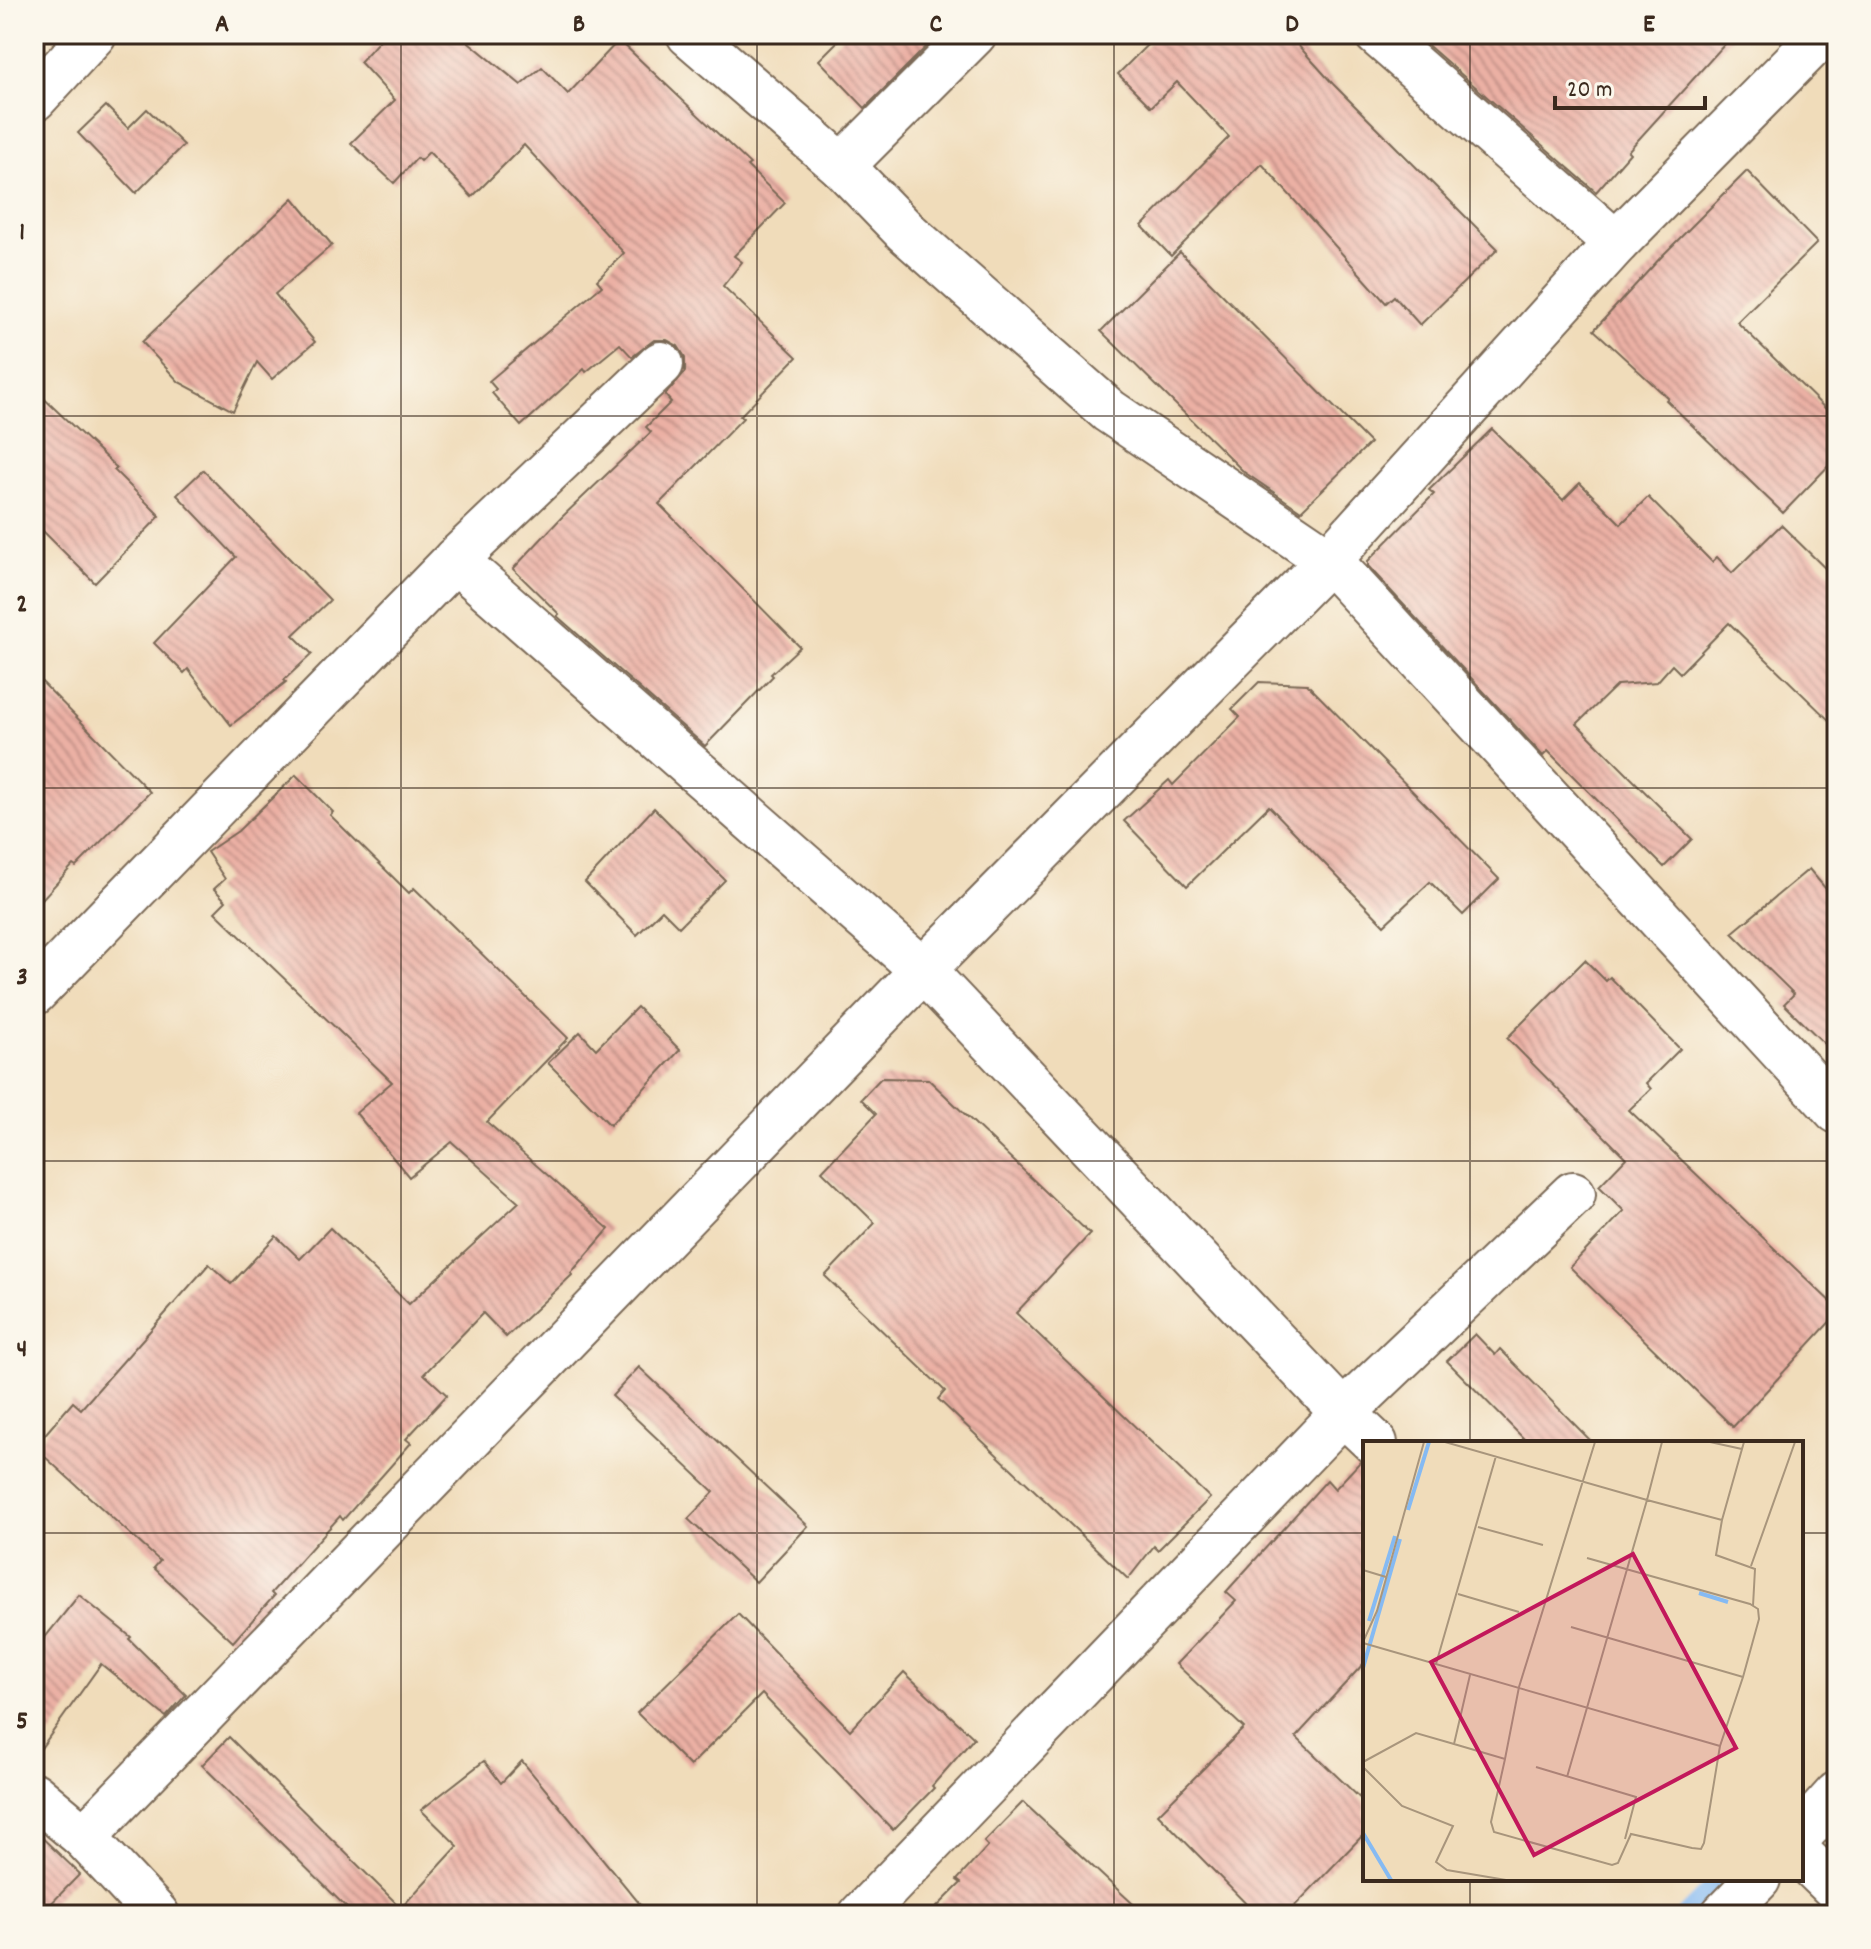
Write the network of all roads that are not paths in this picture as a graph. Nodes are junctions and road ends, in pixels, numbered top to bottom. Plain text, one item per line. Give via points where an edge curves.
1 (94, 34) edge
2 (689, 34) edge
3 (974, 34) edge
4 (1377, 34) edge
5 (1823, 34) edge
6 (34, 99) edge
7 (842, 166) junction
8 (1616, 243) junction
9 (661, 364) dead end
10 (455, 560) junction
11 (1329, 560) junction
12 (923, 970) junction
13 (34, 993) edge
14 (1837, 1111) edge
15 (1573, 1194) dead end
16 (1343, 1413) junction
17 (1373, 1441) edge
18 (1837, 1794) edge
19 (34, 1795) edge
20 (1803, 1832) edge
21 (84, 1837) junction
22 (1803, 1857) edge
23 (1756, 1881) edge
24 (1837, 1890) edge
25 (157, 1915) edge
26 (861, 1915) edge
27 (1723, 1915) edge

1 - 6 street
2 - 7 street
3 - 7 street
4 - 8 street
5 - 8 street
7 - 11 street via 928,252 1109,411
8 - 11 street
9 - 10 street
10 - 12 street
10 - 13 street
11 - 12 street
11 - 14 street
12 - 16 street
12 - 21 street
15 - 16 street
16 - 17 street
16 - 26 street
18 - 20 street
19 - 21 street
21 - 25 street
22 - 24 street
23 - 27 street

